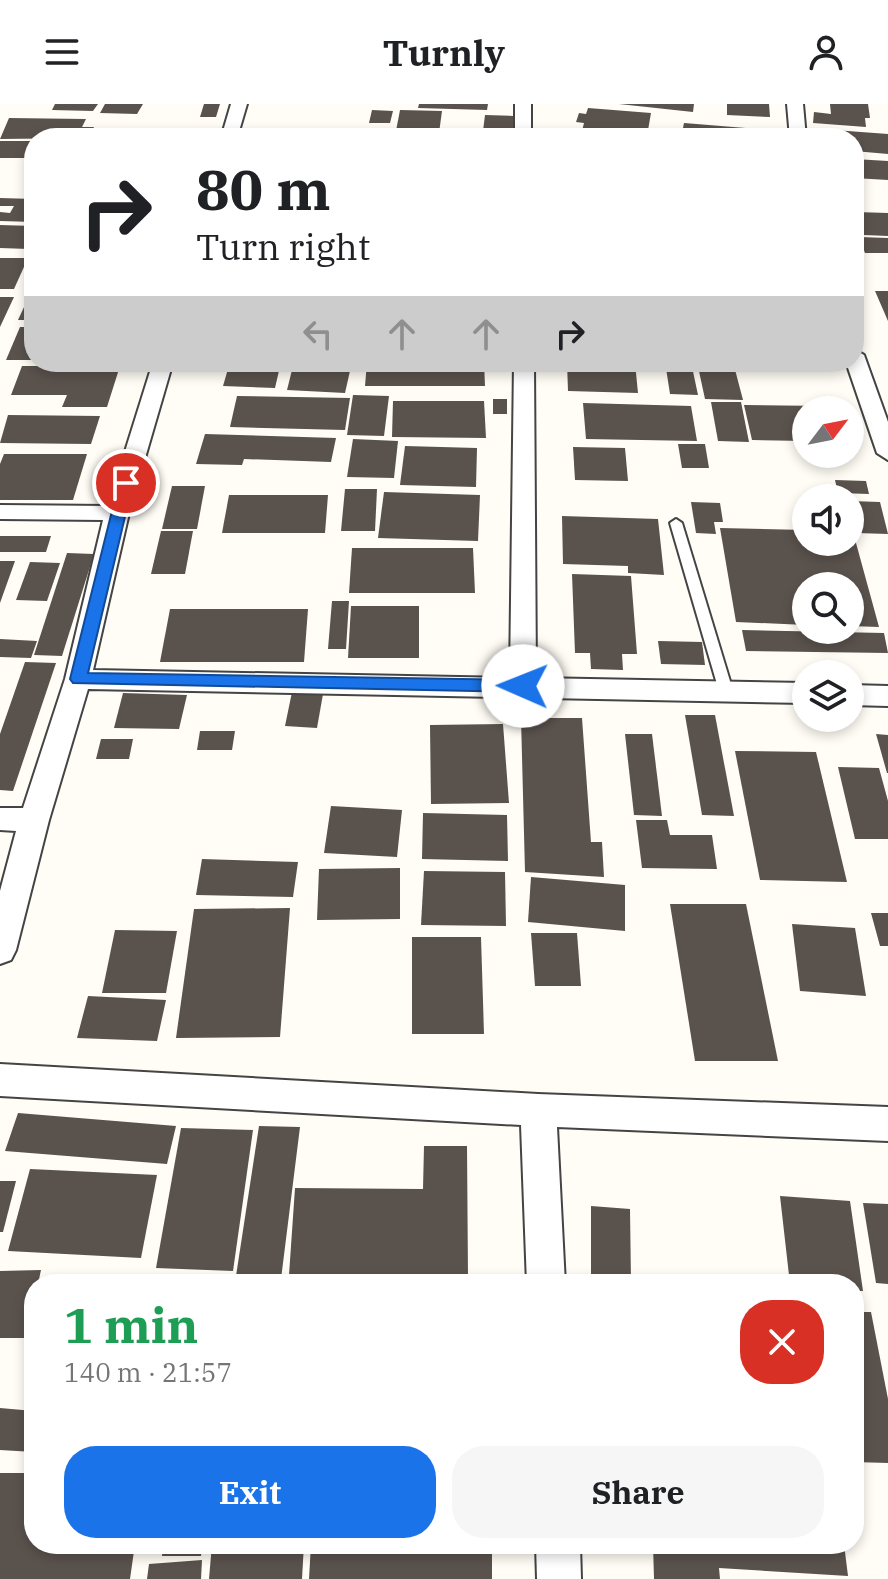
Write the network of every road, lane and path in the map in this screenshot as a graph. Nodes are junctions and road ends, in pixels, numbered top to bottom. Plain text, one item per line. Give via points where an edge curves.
1 (239, 104) edge
2 (523, 104) edge
3 (795, 104) edge
4 (232, 128) edge
5 (523, 128) edge
6 (797, 128) edge
7 (160, 372) edge
8 (524, 372) edge
9 (860, 372) edge
10 (888, 453) edge
11 (0, 512) edge
12 (117, 513) junction
13 (676, 523) dead end
14 (78, 679) junction
15 (523, 686) junction
16 (726, 691) junction
17 (792, 693) edge
18 (864, 695) edge
19 (888, 696) edge
20 (0, 819) edge
21 (34, 820) junction
22 (0, 950) edge
23 (0, 1080) edge
24 (538, 1110) junction
25 (888, 1124) edge
26 (546, 1274) edge
27 (558, 1554) edge
28 (559, 1579) edge

1 - 4 street
2 - 5 street
3 - 6 street
7 - 12 street
8 - 15 street
9 - 10 street
11 - 12 street
12 - 14 street
13 - 16 lane
14 - 15 street
14 - 21 street
15 - 16 street
16 - 17 street
18 - 19 street
20 - 21 street
21 - 22 street
23 - 24 street
24 - 25 street
24 - 26 street
27 - 28 street

